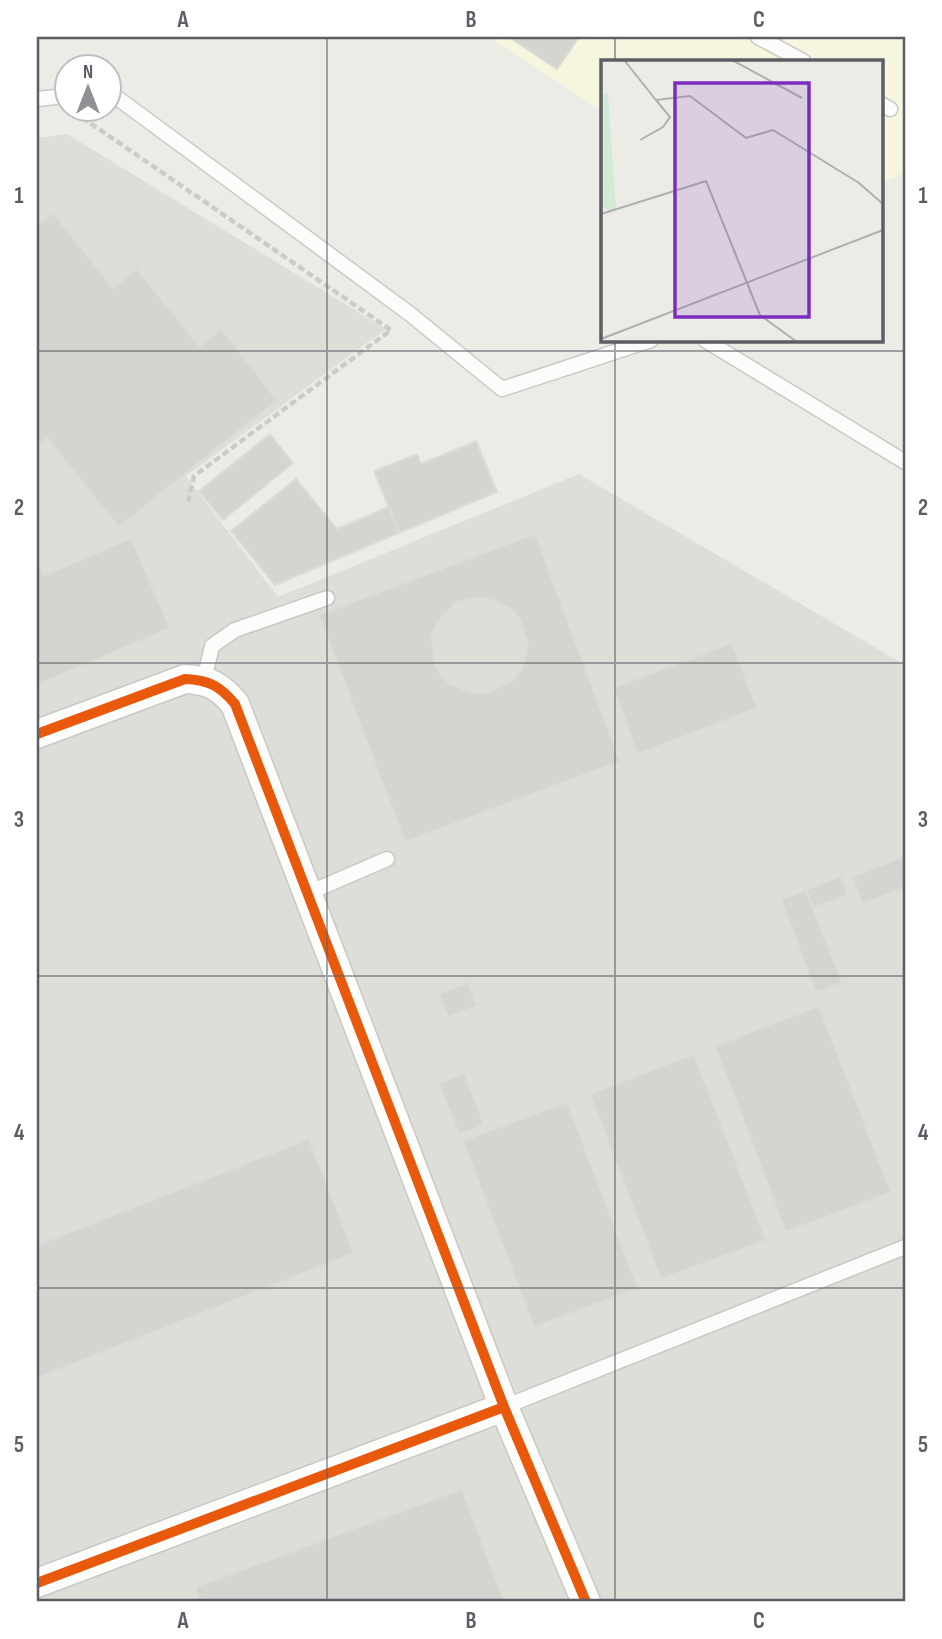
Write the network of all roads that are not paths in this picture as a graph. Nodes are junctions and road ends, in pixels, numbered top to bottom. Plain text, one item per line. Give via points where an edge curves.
1 (758, 37) edge
2 (801, 60) edge
3 (122, 102) edge
4 (648, 341) edge
5 (707, 341) edge
6 (905, 462) edge
7 (327, 598) dead end
8 (204, 680) junction
9 (37, 734) edge
10 (387, 859) dead end
11 (306, 894) junction
12 (905, 1247) edge
13 (504, 1407) junction
14 (37, 1583) edge
15 (586, 1602) edge

1 - 2 lane
3 - 4 lane via 410,314 502,389
5 - 6 lane
7 - 8 lane via 235,630 212,646
8 - 9 street via 166,684
8 - 11 street via 221,688 235,704
10 - 11 lane
11 - 13 street
12 - 13 lane
13 - 14 street
13 - 15 street

